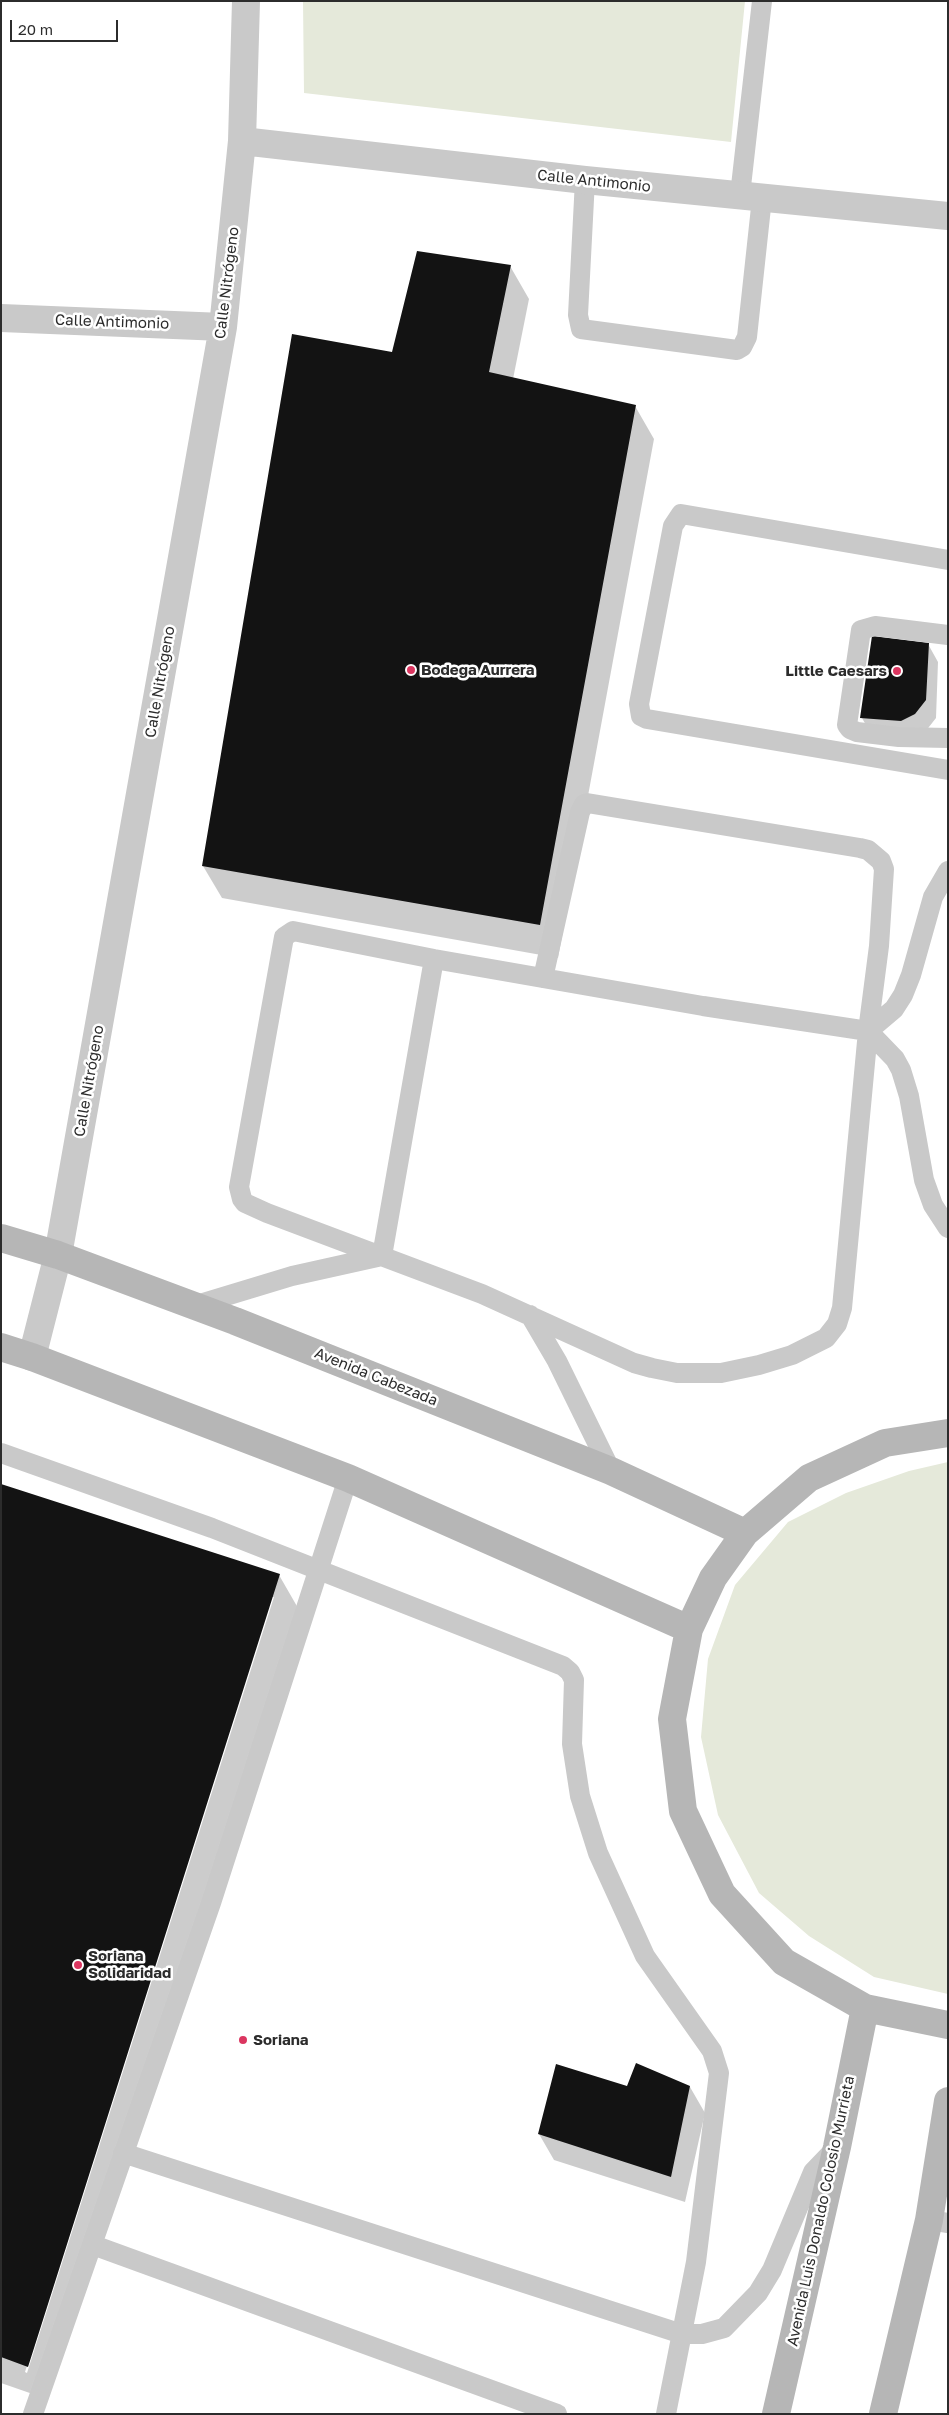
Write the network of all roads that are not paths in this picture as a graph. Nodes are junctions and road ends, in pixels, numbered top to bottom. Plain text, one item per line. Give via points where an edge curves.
1 (246, 1) edge
2 (762, 1) edge
3 (242, 141) junction
4 (585, 180) junction
5 (751, 197) junction
6 (948, 216) edge
7 (1, 318) edge
8 (223, 327) junction
9 (948, 560) edge
10 (948, 635) edge
11 (948, 738) edge
12 (948, 770) edge
13 (948, 871) edge
14 (434, 959) junction
15 (543, 978) junction
16 (868, 1031) junction
17 (948, 1228) edge
18 (1, 1238) edge
19 (58, 1254) junction
20 (382, 1256) junction
21 (193, 1306) junction
22 (530, 1315) junction
23 (1, 1347) edge
24 (32, 1357) junction
25 (948, 1433) edge
26 (1, 1453) edge
27 (611, 1471) junction
28 (348, 1478) junction
29 (745, 1533) junction
30 (317, 1569) junction
31 (689, 1629) junction
32 (865, 2008) junction
33 (948, 2025) edge
34 (948, 2101) edge
35 (836, 2148) junction
36 (124, 2153) junction
37 (938, 2222) edge
38 (93, 2244) junction
39 (682, 2334) junction
40 (33, 2414) edge
41 (557, 2414) edge
42 (666, 2414) edge
43 (776, 2414) edge
44 (883, 2414) edge

1 - 3 street, Calle Nitrógeno
2 - 5 lane
3 - 4 street, Calle Antimonio
3 - 8 street, Calle Nitrógeno
4 - 5 street, Calle Antimonio
4 - 5 lane via 578,314 581,329 737,350 747,336
5 - 6 street, Calle Antimonio
7 - 8 street, Calle Antimonio
8 - 19 street, Calle Nitrógeno
9 - 12 lane via 681,514 673,526 639,704 642,716 647,719
10 - 11 lane via 875,626 861,630 847,725 856,732
13 - 16 lane via 932,897 912,975 903,995 894,1009
14 - 15 lane
14 - 20 lane
14 - 20 lane via 297,931 286,934 240,1177 239,1193 245,1203
15 - 16 lane
15 - 16 lane via 580,812 584,804 593,803 860,848 876,855 884,869 879,946
16 - 17 lane via 895,1059 901,1070 909,1096 924,1180 932,1205
16 - 22 lane via 842,1308 837,1324 826,1338 759,1365 721,1373 677,1373 634,1364
18 - 19 main road, Avenida Cabezada
19 - 21 main road, Avenida Cabezada
19 - 24 street, Calle Nitrógeno
20 - 21 lane via 292,1276
20 - 22 lane
21 - 27 main road, Avenida Cabezada
22 - 27 lane via 557,1361
23 - 24 main road
24 - 28 main road
25 - 29 main road via 884,1443 808,1478
26 - 30 lane
27 - 29 main road, Avenida Cabezada
28 - 30 lane
28 - 31 main road
29 - 31 main road via 713,1578
30 - 36 lane via 211,1903
30 - 39 lane via 563,1666 572,1675 572,1744 580,1796 598,1853 645,1956 712,2051 718,2073 697,2253
31 - 32 main road via 672,1720 684,1810 722,1894 784,1962
32 - 33 main road
32 - 35 main road, Avenida Luis Donaldo Colosio Murrieta
34 - 37 main road
35 - 39 lane via 813,2172 772,2270 758,2293 724,2328 702,2334
35 - 43 main road, Avenida Luis Donaldo Colosio Murrieta
36 - 38 lane
36 - 39 lane
37 - 44 main road
38 - 40 lane
38 - 41 lane
39 - 42 lane

